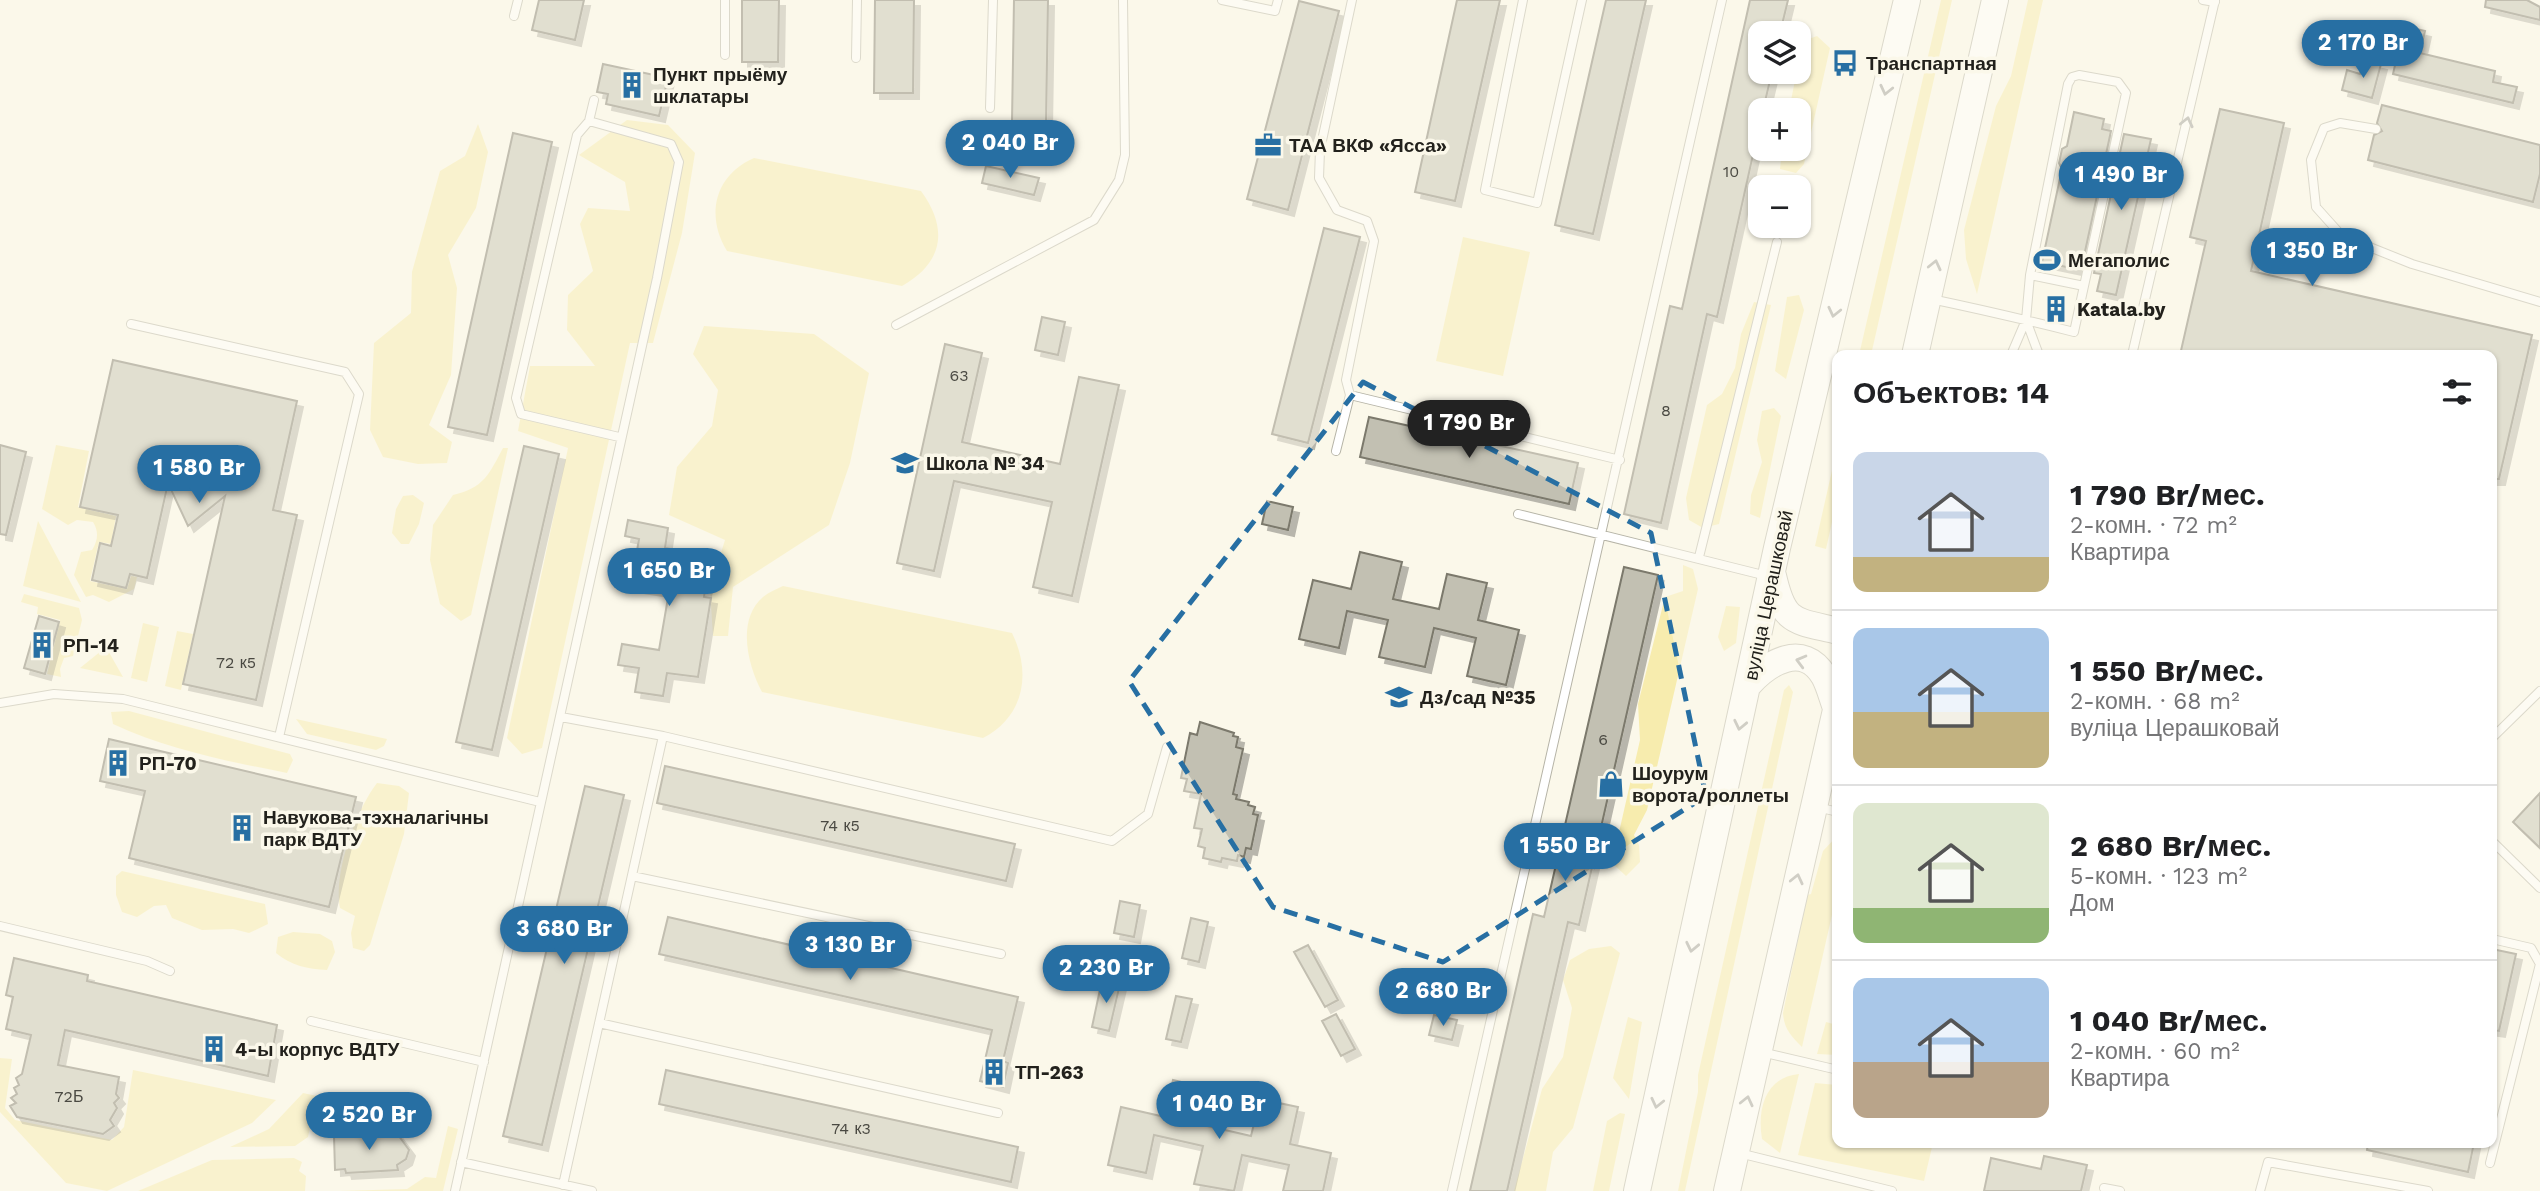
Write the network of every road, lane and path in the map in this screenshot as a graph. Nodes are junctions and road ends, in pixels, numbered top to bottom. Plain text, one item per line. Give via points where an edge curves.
1 (518, 0) edge
2 (725, 0) edge
3 (857, 0) edge
4 (993, 0) edge
5 (1123, 0) edge
6 (1222, 0) edge
7 (1279, 0) edge
8 (1352, 0) edge
9 (1523, 0) edge
10 (1582, 0) edge
11 (1722, 0) edge
12 (1907, 0) edge
13 (1995, 0) edge
14 (2203, 0) edge
15 (2215, 1) edge
16 (514, 16) dead end
17 (725, 55) dead end
18 (856, 58) dead end
19 (594, 100) dead end
20 (990, 108) dead end
21 (589, 121) junction
22 (2376, 129) dead end
23 (1777, 242) dead end
24 (2031, 275) junction
25 (2084, 286) junction
26 (1928, 298) junction
27 (2540, 302) edge
28 (2026, 320) junction
29 (131, 324) dead end
30 (895, 325) dead end
31 (1916, 350) edge
32 (2013, 350) edge
33 (2037, 350) edge
34 (2133, 350) edge
35 (1350, 395) junction
36 (619, 437) junction
37 (1336, 451) dead end
38 (1620, 460) junction
39 (1518, 514) dead end
40 (1602, 534) junction
41 (1699, 557) junction
42 (1772, 576) junction
43 (1832, 630) edge
44 (1832, 632) edge
45 (1756, 647) junction
46 (1749, 684) junction
47 (2540, 691) edge
48 (1832, 693) edge
49 (0, 703) edge
50 (561, 717) junction
51 (2497, 733) edge
52 (663, 736) junction
53 (279, 737) junction
54 (1167, 747) dead end
55 (1832, 752) edge
56 (540, 802) junction
57 (1826, 809) edge
58 (2497, 846) edge
59 (632, 876) junction
60 (2540, 888) edge
61 (0, 926) edge
62 (2497, 940) edge
63 (1001, 954) dead end
64 (2540, 964) edge
65 (170, 971) dead end
66 (311, 1021) dead end
67 (599, 1023) junction
68 (1758, 1052) junction
69 (484, 1062) junction
70 (1832, 1069) edge
71 (998, 1113) dead end
72 (2497, 1135) edge
73 (2494, 1148) edge
74 (1736, 1152) junction
75 (461, 1162) junction
76 (2490, 1163) dead end
77 (1856, 1182) junction
78 (564, 1185) junction
79 (2104, 1188) dead end
80 (455, 1191) edge
81 (592, 1191) edge
82 (1452, 1191) edge
83 (1637, 1191) edge
84 (1727, 1191) edge
85 (1863, 1191) edge
86 (1892, 1191) edge
87 (2120, 1191) edge
88 (2260, 1191) edge
89 (2428, 1191) edge

1 - 16 lane
2 - 17 lane
3 - 18 lane
4 - 20 lane
5 - 30 lane via 1125,156 1119,180 1094,220
6 - 7 lane via 1275,11
8 - 35 lane via 1320,150 1319,178 1337,210 1367,221 1374,241 1346,380
9 - 10 lane via 1485,190 1537,203
11 - 38 lane
12 -> 42 main road, вуліца Церашковай
26 -> 13 main road
14 - 15 lane
34 -> 15 lane
19 - 21 lane
21 - 36 lane via 671,144 679,162
21 - 36 lane via 577,135 516,398 521,414
22 - 27 lane via 2340,123 2324,128 2311,160 2316,207 2343,236 2412,264
23 - 41 lane
24 - 25 lane
24 - 25 lane via 2068,84 2078,75 2118,82 2126,93
24 - 28 lane
25 - 28 lane via 2074,332
26 - 28 lane
26 - 31 main road
28 - 32 lane
28 - 33 lane
29 - 53 lane via 345,372 359,394
35 - 37 lane
35 - 38 lane
36 - 50 lane
38 - 40 lane
39 - 40 lane
40 - 41 lane
40 - 82 lane
41 - 42 lane
42 - 43 main road via 1785,613
42 - 45 main road, вуліца Церашковай
44 - 45 main road via 1781,633
45 - 46 main road, вуліца Церашковай
48 -> 46 main road via 1825,677 1804,660 1780,659
46 -> 83 main road, вуліца Церашковай
47 - 51 lane
49 - 53 lane via 54,694 123,699
50 - 52 lane
50 - 56 lane
52 - 54 lane via 1112,841 1148,814
52 - 59 lane
53 - 56 lane
55 - 57 main road
56 - 69 lane
68 -> 57 main road
58 - 60 lane
59 - 63 lane
59 - 67 lane
61 - 65 lane via 147,961
62 - 64 lane via 2531,948
64 - 72 lane
66 - 69 lane
67 - 71 lane
67 - 78 lane
68 - 70 lane
74 -> 68 main road
69 - 75 lane
73 - 76 lane
74 - 77 lane
74 - 84 main road
75 - 78 lane
75 - 80 lane
77 - 85 lane
77 - 86 lane
78 - 81 lane
79 - 87 lane
88 - 89 lane via 2268,1162

